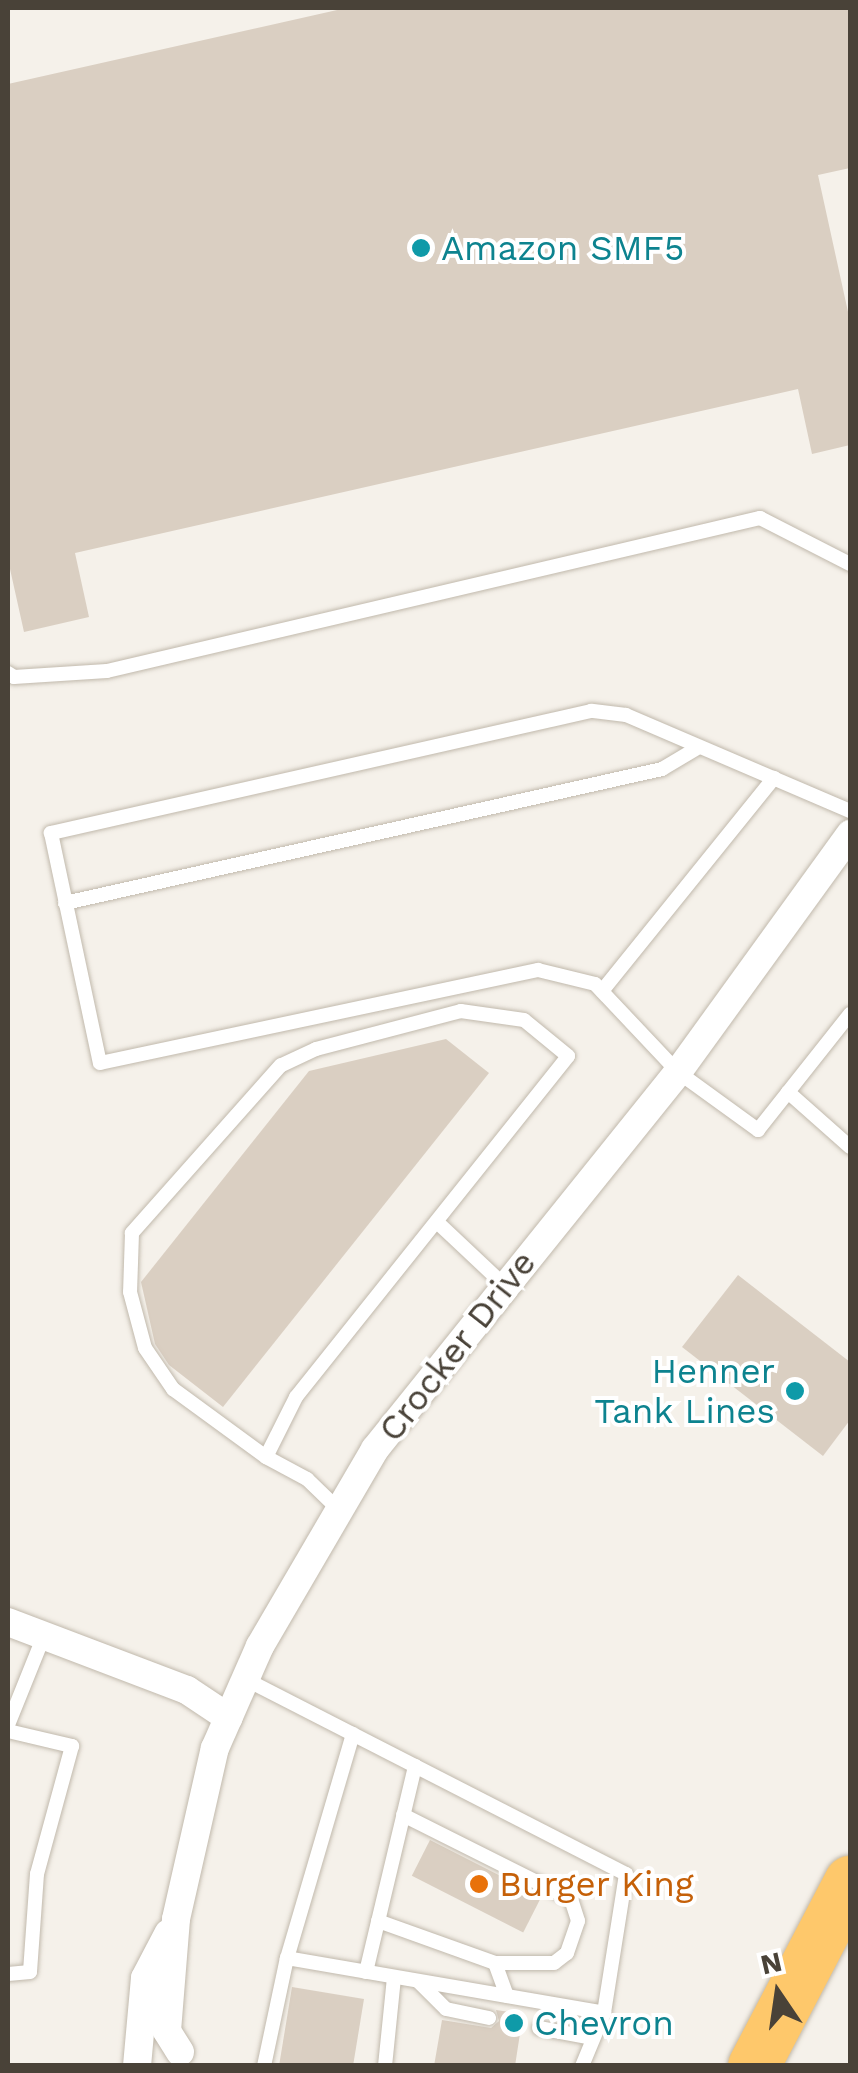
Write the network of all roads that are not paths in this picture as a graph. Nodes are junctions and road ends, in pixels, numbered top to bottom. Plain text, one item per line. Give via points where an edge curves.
1 (850, 564) edge
2 (8, 673) edge
3 (700, 747) junction
4 (774, 778) junction
5 (850, 811) edge
6 (850, 834) edge
7 (66, 903) junction
8 (602, 991) junction
9 (850, 1014) edge
10 (678, 1072) junction
11 (788, 1092) junction
12 (850, 1146) edge
13 (438, 1223) junction
14 (504, 1285) junction
15 (266, 1456) junction
16 (340, 1510) junction
17 (9, 1628) edge
18 (43, 1638) junction
19 (246, 1680) junction
20 (229, 1718) junction
21 (8, 1728) edge
22 (353, 1734) junction
23 (415, 1766) junction
24 (403, 1816) junction
25 (850, 1882) edge
26 (176, 1919) junction
27 (378, 1921) junction
28 (286, 1958) junction
29 (495, 1963) junction
30 (366, 1972) junction
31 (8, 1974) edge
32 (394, 1977) junction
33 (418, 1981) junction
34 (506, 1996) junction
35 (604, 2013) junction
36 (489, 2018) dead end
37 (539, 2028) dead end
38 (593, 2038) junction
39 (179, 2059) edge
40 (137, 2066) edge
41 (264, 2066) edge
42 (385, 2066) edge
43 (582, 2066) edge
44 (754, 2066) edge

1 - 2 lane via 760,518 108,671
3 - 4 lane
3 - 7 lane via 662,769
3 - 7 lane via 626,715 591,711 51,833
4 - 5 lane
4 - 8 lane
6 - 10 street, Crocker Drive
7 - 8 lane via 100,1064 538,970
8 - 10 lane
9 - 11 lane
10 - 11 lane via 758,1130
10 - 14 street, Crocker Drive
11 - 12 lane
13 - 14 lane
13 - 15 lane via 296,1397
13 - 15 lane via 568,1056 524,1020 461,1012 316,1048 281,1065 132,1233 130,1292 145,1348 173,1388
14 - 16 street, Crocker Drive via 375,1449
15 - 16 lane via 308,1479
16 - 19 street, Crocker Drive
17 - 18 street
18 - 20 street via 187,1690
18 - 21 lane
19 - 20 street, Crocker Drive
19 - 22 lane
20 - 26 street, Crocker Drive via 215,1748
21 - 31 lane via 72,1746 36,1874 30,1972
22 - 23 lane
22 - 28 lane
23 - 24 lane
23 - 35 lane via 626,1874
24 - 27 lane
24 - 29 lane via 571,1899 578,1921 567,1954 554,1963
25 - 44 highway
26 - 39 street, Crocker Drive via 184,1962
26 - 40 street, Crocker Drive via 144,1978
27 - 29 lane
27 - 30 lane
28 - 30 lane
28 - 41 lane
29 - 34 lane
30 - 32 lane
32 - 33 lane
32 - 42 lane
33 - 34 lane
33 - 36 lane via 446,2009
34 - 35 lane
35 - 38 lane
37 - 38 lane
38 - 43 lane

